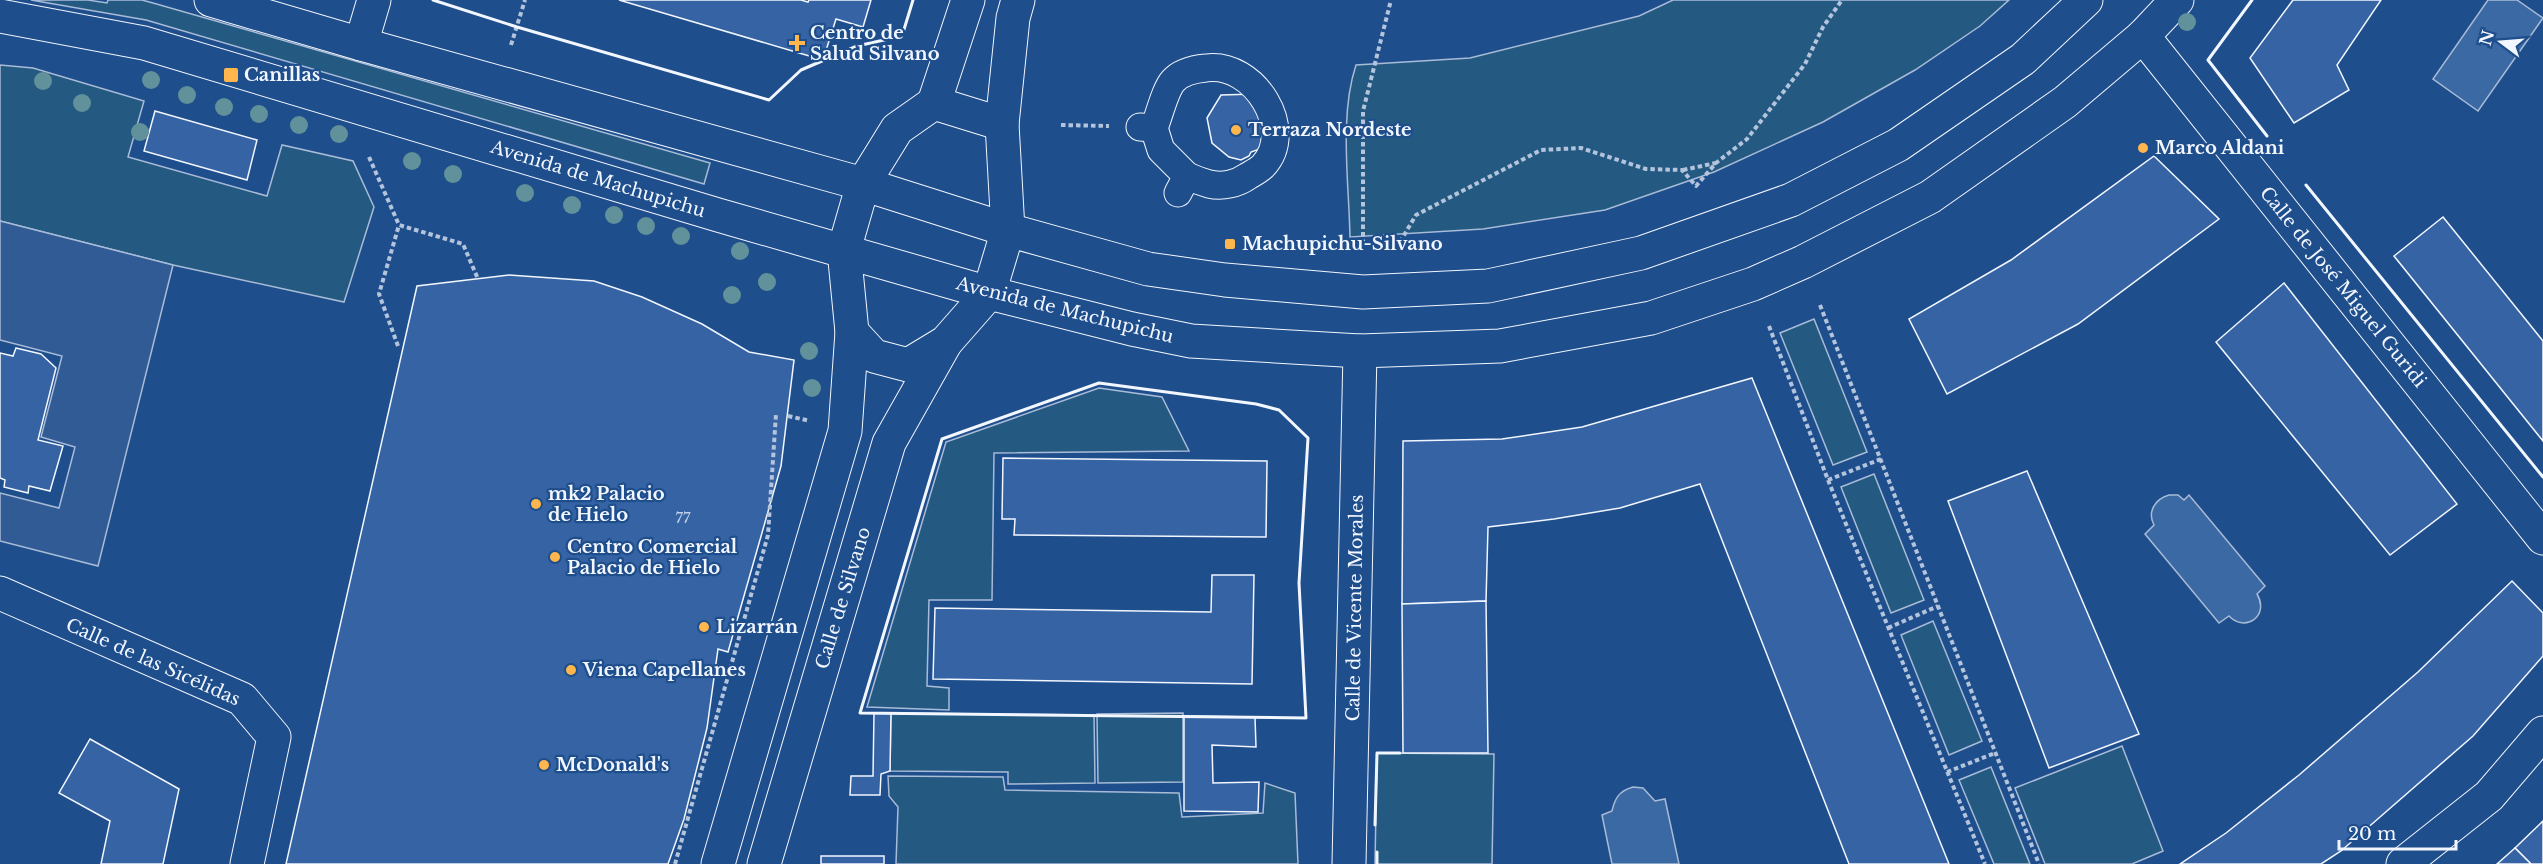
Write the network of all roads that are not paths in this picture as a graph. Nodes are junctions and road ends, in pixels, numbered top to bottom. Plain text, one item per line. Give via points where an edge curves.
1 (211, 0) edge
2 (374, 0) edge
3 (968, 0) edge
4 (1018, 0) edge
5 (2086, 0) edge
6 (2177, 0) edge
7 (0, 16) edge
8 (2142, 36) junction
9 (361, 44) junction
10 (934, 104) junction
11 (1002, 124) junction
12 (1147, 127) joint
13 (863, 184) junction
14 (1008, 230) junction
15 (844, 250) junction
16 (989, 293) junction
17 (852, 332) junction
18 (946, 342) junction
19 (1360, 351) junction
20 (2543, 538) edge
21 (0, 593) edge
22 (2543, 733) edge
23 (247, 864) edge
24 (718, 864) edge
25 (764, 864) edge
26 (1350, 864) edge
27 (2403, 864) edge

1 - 9 street
2 - 9 street
3 - 10 street
4 - 11 street
5 - 14 street via 2022,59 1898,145 1791,200 1641,253 1521,279 1488,286 1363,292 1225,280 1148,269
6 - 8 street, Avenida de Machupichu
7 - 15 street, Avenida de Machupichu via 144,43
8 - 19 street, Avenida de Machupichu via 2065,102 1930,197 1753,284 1651,318 1500,346
8 - 20 street, Calle de José Miguel Guridi
9 - 13 street
10 - 11 street
10 - 13 street via 897,129
11 - 14 street
12 - 12 street via 1183,184 1225,185 1243,179 1264,165 1273,146 1269,107 1258,88 1240,74 1219,66 1191,69 1173,81
13 - 14 street
13 - 15 street
14 - 16 street
15 - 16 street, Avenida de Machupichu
15 - 17 street
16 - 18 street
16 - 19 street, Avenida de Machupichu via 1191,340
17 - 18 street via 874,356 908,365
17 - 24 street via 845,431
18 - 25 street, Calle de Silvano via 889,443
19 - 26 street, Calle de Vicente Morales
21 - 23 street, Calle de las Sicélidas via 242,699 274,737
22 - 27 street via 2489,796

